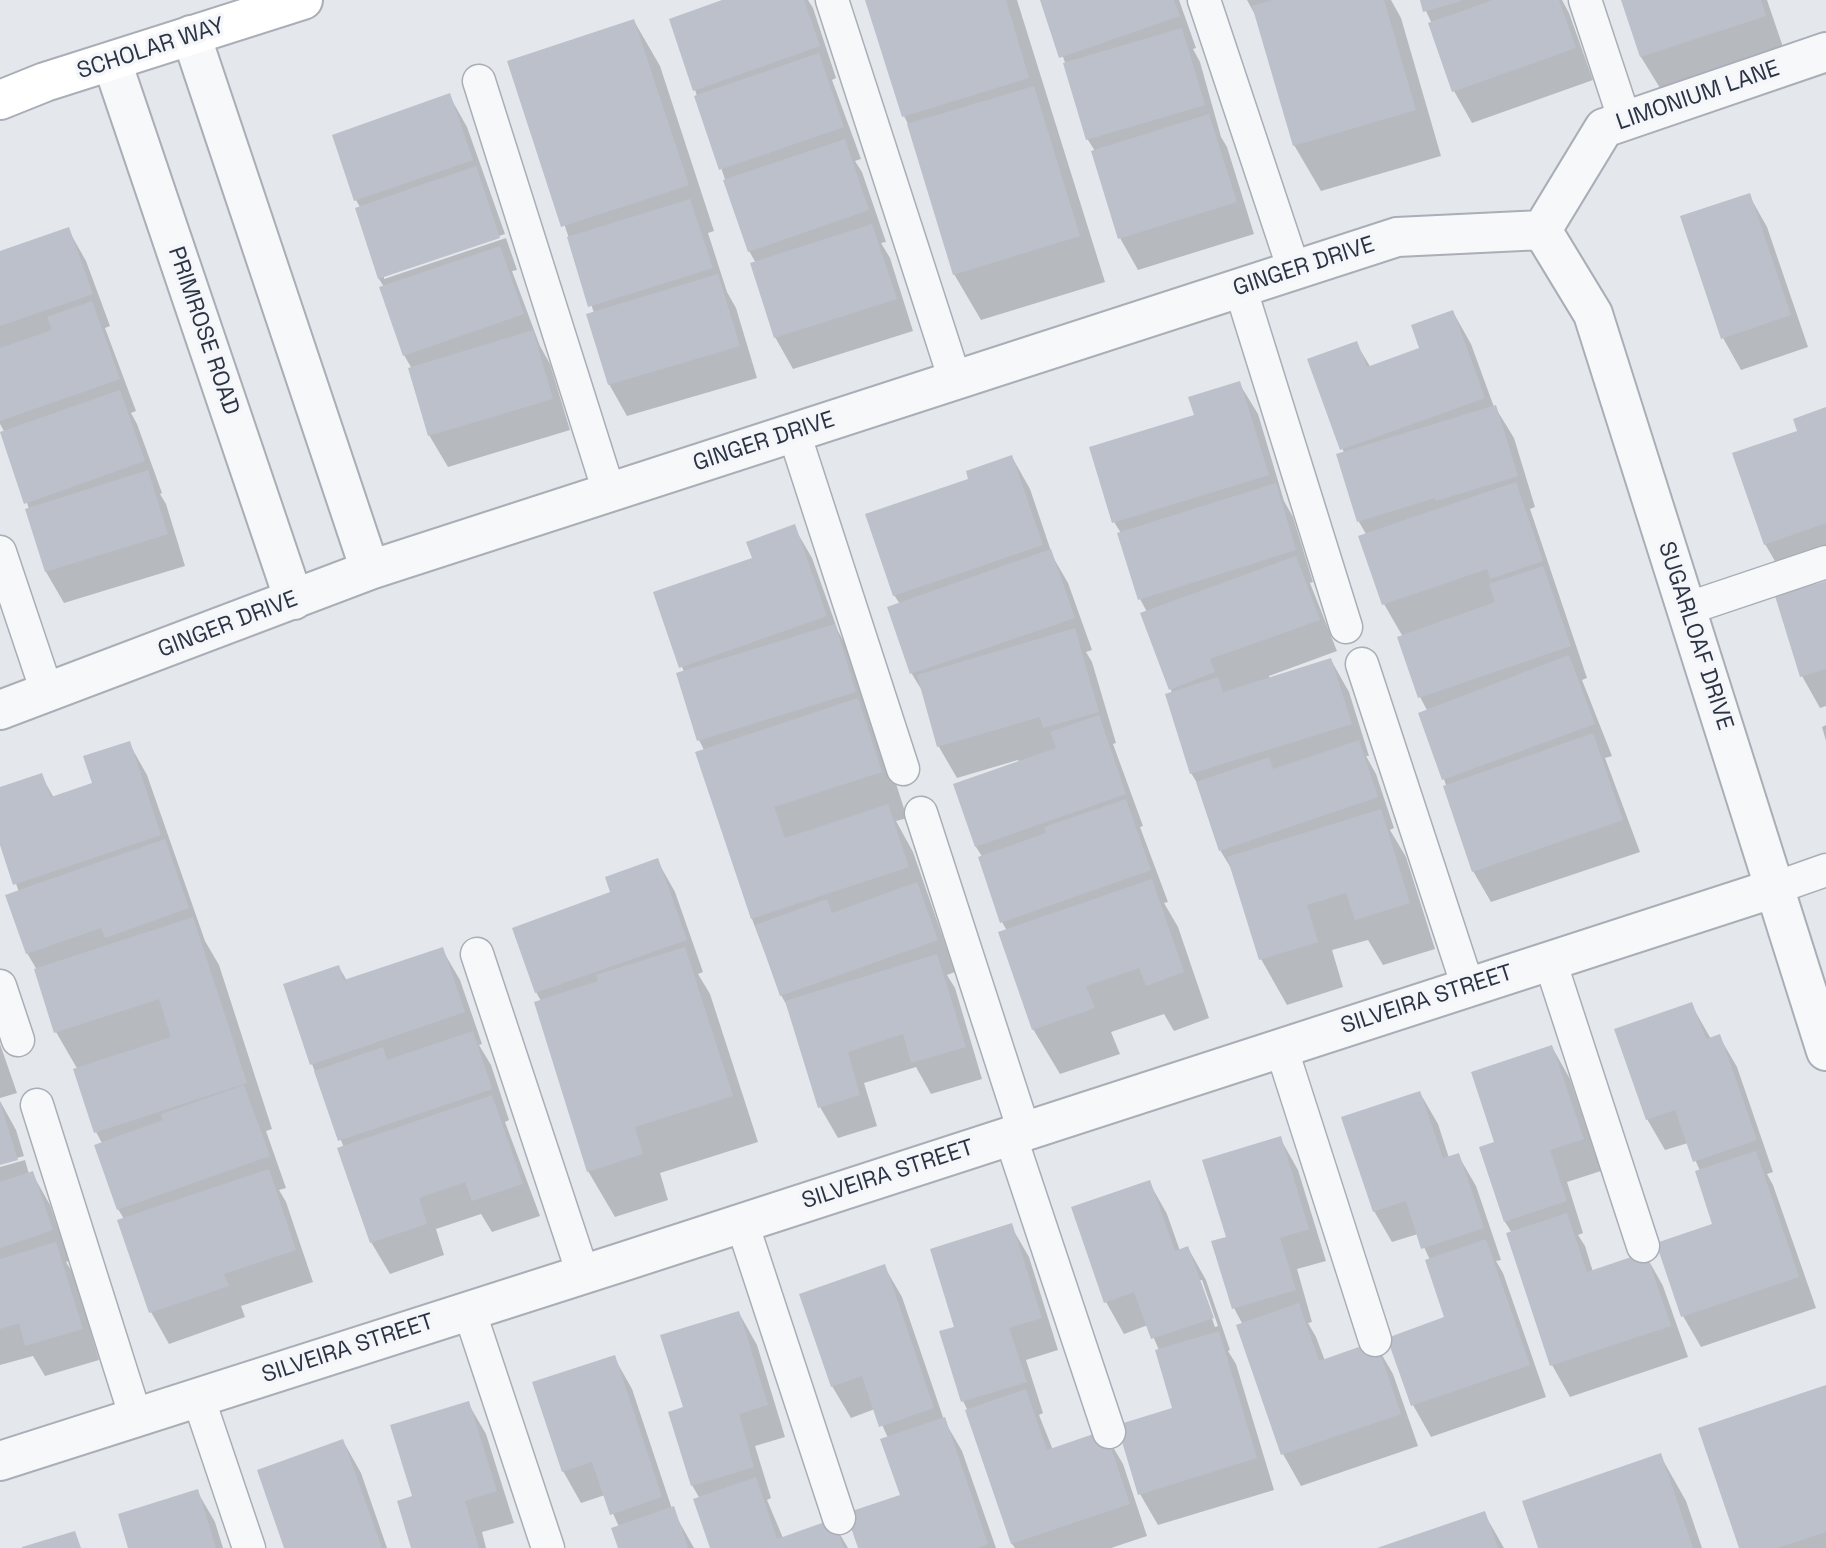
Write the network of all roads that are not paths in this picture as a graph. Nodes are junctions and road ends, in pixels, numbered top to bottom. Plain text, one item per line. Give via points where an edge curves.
1 (303, 0) edge
2 (832, 0) edge
3 (1204, 0) edge
4 (1585, 0) edge
5 (191, 35) junction
6 (1826, 52) edge
7 (112, 62) junction
8 (479, 81) dead end
9 (0, 100) edge
10 (1625, 121) junction
11 (1542, 230) junction
12 (1294, 270) junction
13 (1240, 287) junction
14 (955, 380) junction
15 (794, 433) junction
16 (609, 492) junction
17 (0, 552) edge
18 (1826, 562) edge
19 (370, 570) junction
20 (294, 600) junction
21 (1686, 609) junction
22 (1346, 627) dead end
23 (1362, 664) dead end
24 (47, 692) junction
25 (0, 710) edge
26 (903, 769) dead end
27 (921, 813) dead end
28 (1826, 870) edge
29 (1775, 888) junction
30 (477, 954) dead end
31 (1550, 961) junction
32 (0, 986) edge
33 (1468, 987) junction
34 (18, 1040) dead end
35 (1281, 1048) junction
36 (1826, 1051) edge
37 (37, 1105) dead end
38 (1017, 1133) junction
39 (742, 1223) junction
40 (1643, 1246) dead end
41 (583, 1274) junction
42 (469, 1310) junction
43 (1375, 1340) dead end
44 (198, 1397) junction
45 (136, 1418) junction
46 (1109, 1432) dead end
47 (0, 1461) edge
48 (839, 1518) dead end
49 (249, 1548) edge
50 (548, 1548) edge

1 - 5 street, SCHOLAR WAY
2 - 14 lane
3 - 12 lane
4 - 10 lane
5 - 7 street, SCHOLAR WAY
5 - 19 street
6 - 10 street, LIMONIUM LANE
7 - 9 street, SCHOLAR WAY
7 - 20 street, PRIMROSE ROAD
8 - 16 lane
10 - 11 street, LIMONIUM LANE via 1604,128
11 - 12 street, GINGER DRIVE via 1397,237
11 - 21 street, SUGARLOAF DRIVE via 1593,314
12 - 13 street, GINGER DRIVE
13 - 14 street, GINGER DRIVE
13 - 22 lane
14 - 15 street, GINGER DRIVE
15 - 16 street, GINGER DRIVE
15 - 26 lane
16 - 19 street, GINGER DRIVE
17 - 24 lane
18 - 21 lane
19 - 20 street, GINGER DRIVE
20 - 24 street, GINGER DRIVE
21 - 29 street, SUGARLOAF DRIVE
23 - 33 lane
24 - 25 street, GINGER DRIVE
27 - 38 lane
28 - 29 lane
29 - 31 street, SILVEIRA STREET
29 - 36 street, SUGARLOAF DRIVE
30 - 41 lane
31 - 33 street, SILVEIRA STREET
31 - 40 lane
32 - 34 lane
33 - 35 street, SILVEIRA STREET
35 - 38 street, SILVEIRA STREET
35 - 43 lane
37 - 45 lane
38 - 39 street, SILVEIRA STREET
38 - 46 lane
39 - 41 street, SILVEIRA STREET
39 - 48 lane
41 - 42 street, SILVEIRA STREET
42 - 44 street, SILVEIRA STREET
42 - 50 lane
44 - 45 street, SILVEIRA STREET
44 - 49 lane
45 - 47 street, SILVEIRA STREET

